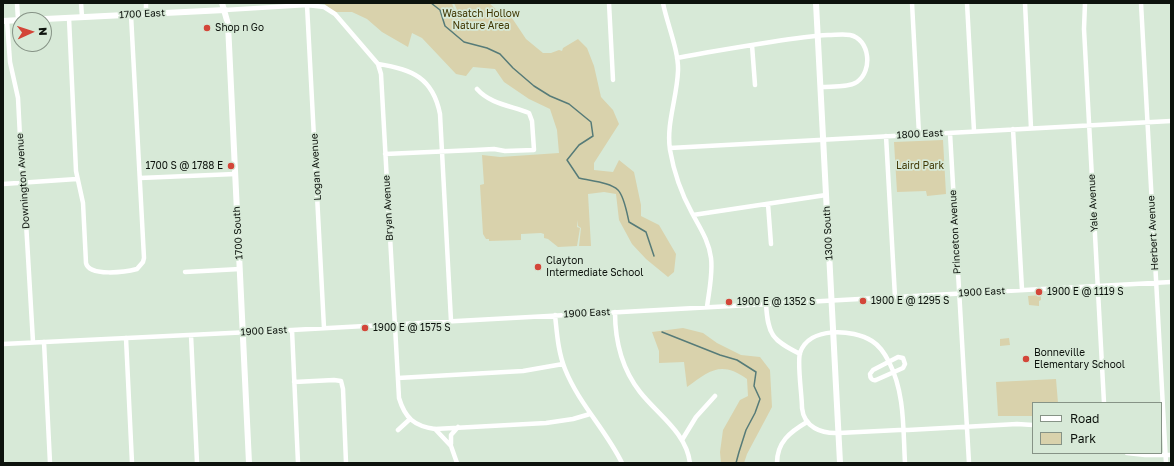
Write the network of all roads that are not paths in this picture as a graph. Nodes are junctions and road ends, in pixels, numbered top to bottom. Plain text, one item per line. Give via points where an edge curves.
1 (81, 3) edge
2 (146, 3) edge
3 (214, 3) edge
4 (222, 3) edge
5 (609, 3) edge
6 (663, 3) edge
7 (816, 3) edge
8 (912, 3) edge
9 (967, 3) edge
10 (1025, 3) edge
11 (1085, 3) edge
12 (1141, 3) edge
13 (307, 5) junction
14 (225, 10) junction
15 (214, 11) junction
16 (146, 14) junction
17 (131, 15) junction
18 (82, 17) junction
19 (69, 18) junction
20 (52, 19) edge
21 (5, 21) edge
22 (818, 35) junction
23 (752, 45) junction
24 (677, 58) junction
25 (378, 64) junction
26 (613, 80) dead end
27 (755, 85) dead end
28 (820, 87) junction
29 (477, 89) dead end
30 (1171, 121) edge
31 (1147, 122) junction
32 (1089, 125) junction
33 (1032, 128) junction
34 (1013, 129) junction
35 (974, 131) junction
36 (950, 132) junction
37 (919, 134) junction
38 (886, 136) junction
39 (823, 140) junction
40 (670, 148) junction
41 (441, 151) junction
42 (385, 154) junction
43 (235, 174) junction
44 (140, 178) junction
45 (77, 179) junction
46 (23, 183) junction
47 (3, 184) edge
48 (826, 195) junction
49 (768, 204) junction
50 (693, 215) junction
51 (771, 244) dead end
52 (240, 269) junction
53 (185, 272) dead end
54 (1171, 282) edge
55 (1156, 283) junction
56 (1098, 286) junction
57 (1022, 290) junction
58 (959, 293) junction
59 (894, 297) junction
60 (832, 300) junction
61 (766, 304) junction
62 (707, 307) junction
63 (615, 312) junction
64 (555, 315) junction
65 (451, 321) junction
66 (395, 324) junction
67 (324, 328) junction
68 (292, 330) junction
69 (243, 332) junction
70 (834, 332) junction
71 (191, 335) junction
72 (126, 338) junction
73 (33, 342) junction
74 (44, 342) junction
75 (3, 344) edge
76 (800, 354) junction
77 (889, 362) junction
78 (563, 364) junction
79 (894, 372) junction
80 (398, 378) junction
81 (294, 382) junction
82 (715, 396) dead end
83 (1104, 402) edge
84 (590, 414) junction
85 (410, 419) junction
86 (807, 422) junction
87 (1032, 425) edge
88 (967, 427) junction
89 (458, 428) junction
90 (435, 429) junction
91 (398, 430) dead end
92 (903, 430) junction
93 (839, 433) junction
94 (682, 440) junction
95 (451, 446) junction
96 (1133, 454) edge
97 (1165, 455) junction
98 (1171, 455) edge
99 (50, 463) edge
100 (132, 463) edge
101 (197, 463) edge
102 (249, 463) edge
103 (298, 463) edge
104 (346, 463) edge
105 (457, 463) edge
106 (622, 463) edge
107 (690, 463) edge
108 (777, 463) edge
109 (840, 463) edge
110 (905, 463) edge
111 (969, 463) edge
112 (1166, 463) edge

1 - 18 street
2 - 16 street
3 - 15 street
4 - 14 street, 1700 South
5 - 26 street
6 - 24 street
7 - 22 street, 1300 South
8 - 37 street
9 - 35 street
10 - 33 street
11 - 32 street, Yale Avenue
12 - 31 street, Herbert Avenue
13 - 14 street, 1700 East
13 - 25 street via 324,7 335,14
13 - 67 street, Logan Avenue
14 - 15 street, 1700 East
14 - 43 street, 1700 South via 228,24
15 - 16 street, 1700 East
16 - 17 street, 1700 East
17 - 18 street, 1700 East
17 - 44 street
18 - 19 street, 1700 East
19 - 20 street, 1700 East
19 - 45 street
21 - 46 street, Downington Avenue via 18,98
22 - 23 street
22 - 28 street, 1300 South
22 - 28 street via 844,34 855,37 864,47 867,61 865,73 855,83
23 - 24 street
23 - 27 street
24 - 40 street via 678,72
25 - 41 street via 415,74 433,92 440,114
25 - 42 street, Bryan Avenue via 381,74
28 - 39 street, 1300 South
29 - 41 street via 489,99 529,114 532,121 534,150
30 - 31 street, 1800 East
31 - 32 street, 1800 East
31 - 55 street, Herbert Avenue
32 - 33 street, 1800 East
32 - 56 street, Yale Avenue
33 - 34 street, 1800 East
34 - 35 street, 1800 East
34 - 57 street
35 - 36 street, 1800 East
36 - 37 street, 1800 East
36 - 58 street, Princeton Avenue
37 - 38 street, 1800 East
38 - 39 street, 1800 East
38 - 59 street
39 - 40 street, 1800 East
39 - 48 street, 1300 South
40 - 50 street via 679,184
41 - 42 street
41 - 65 street
42 - 66 street, Bryan Avenue
43 - 44 street
43 - 52 street, 1700 South
44 - 45 street via 143,262 137,269 99,272 92,271 86,266 83,202
45 - 46 street
46 - 47 street
46 - 73 street, Downington Avenue
48 - 49 street
48 - 60 street, 1300 South
49 - 50 street
49 - 51 street
50 - 62 street via 703,232 711,258 712,272
52 - 53 street
52 - 69 street, 1700 South
54 - 55 street, 1900 East
55 - 56 street, 1900 East
55 - 97 street, Herbert Avenue
56 - 57 street, 1900 East
56 - 83 street, Yale Avenue
57 - 58 street, 1900 East
58 - 59 street, 1900 East
58 - 88 street, Princeton Avenue
59 - 60 street, 1900 East
60 - 61 street, 1900 East
60 - 70 street, 1300 South
61 - 62 street, 1900 East
61 - 76 street via 767,323 774,336
62 - 63 street, 1900 East
63 - 64 street, 1900 East
63 - 94 street via 619,346 629,374 641,393
64 - 65 street, 1900 East
64 - 78 street
65 - 66 street, 1900 East
66 - 67 street, 1900 East
66 - 80 street, Bryan Avenue
67 - 68 street, 1900 East
68 - 69 street, 1900 East
68 - 81 street
69 - 71 street, 1900 East
69 - 102 street, 1700 South
70 - 76 street via 813,338
70 - 77 street via 864,336 878,346
70 - 93 street, 1300 South
71 - 72 street, 1900 East
71 - 101 street
72 - 74 street, 1900 East
72 - 100 street
73 - 74 street, 1900 East
73 - 75 street, 1900 East
74 - 99 street
76 - 86 street via 802,408
77 - 79 street
77 - 79 street via 899,357 905,360 904,366
77 - 79 street via 871,371 870,378 876,380
78 - 80 street via 523,371
78 - 84 street
79 - 92 street via 901,395
80 - 85 street, Bryan Avenue via 399,398 405,414
81 - 103 street
81 - 104 street via 341,381
82 - 94 street via 696,417
84 - 89 street via 560,421
84 - 106 street
85 - 90 street via 422,426
85 - 91 street
86 - 93 street via 820,431
86 - 108 street via 785,437 778,450
87 - 88 street
88 - 92 street
88 - 111 street, Princeton Avenue
89 - 90 street
89 - 95 street via 451,435
90 - 95 street
92 - 93 street
92 - 110 street
93 - 109 street, 1300 South
94 - 107 street
95 - 105 street
96 - 97 street
97 - 98 street
97 - 112 street, Herbert Avenue

